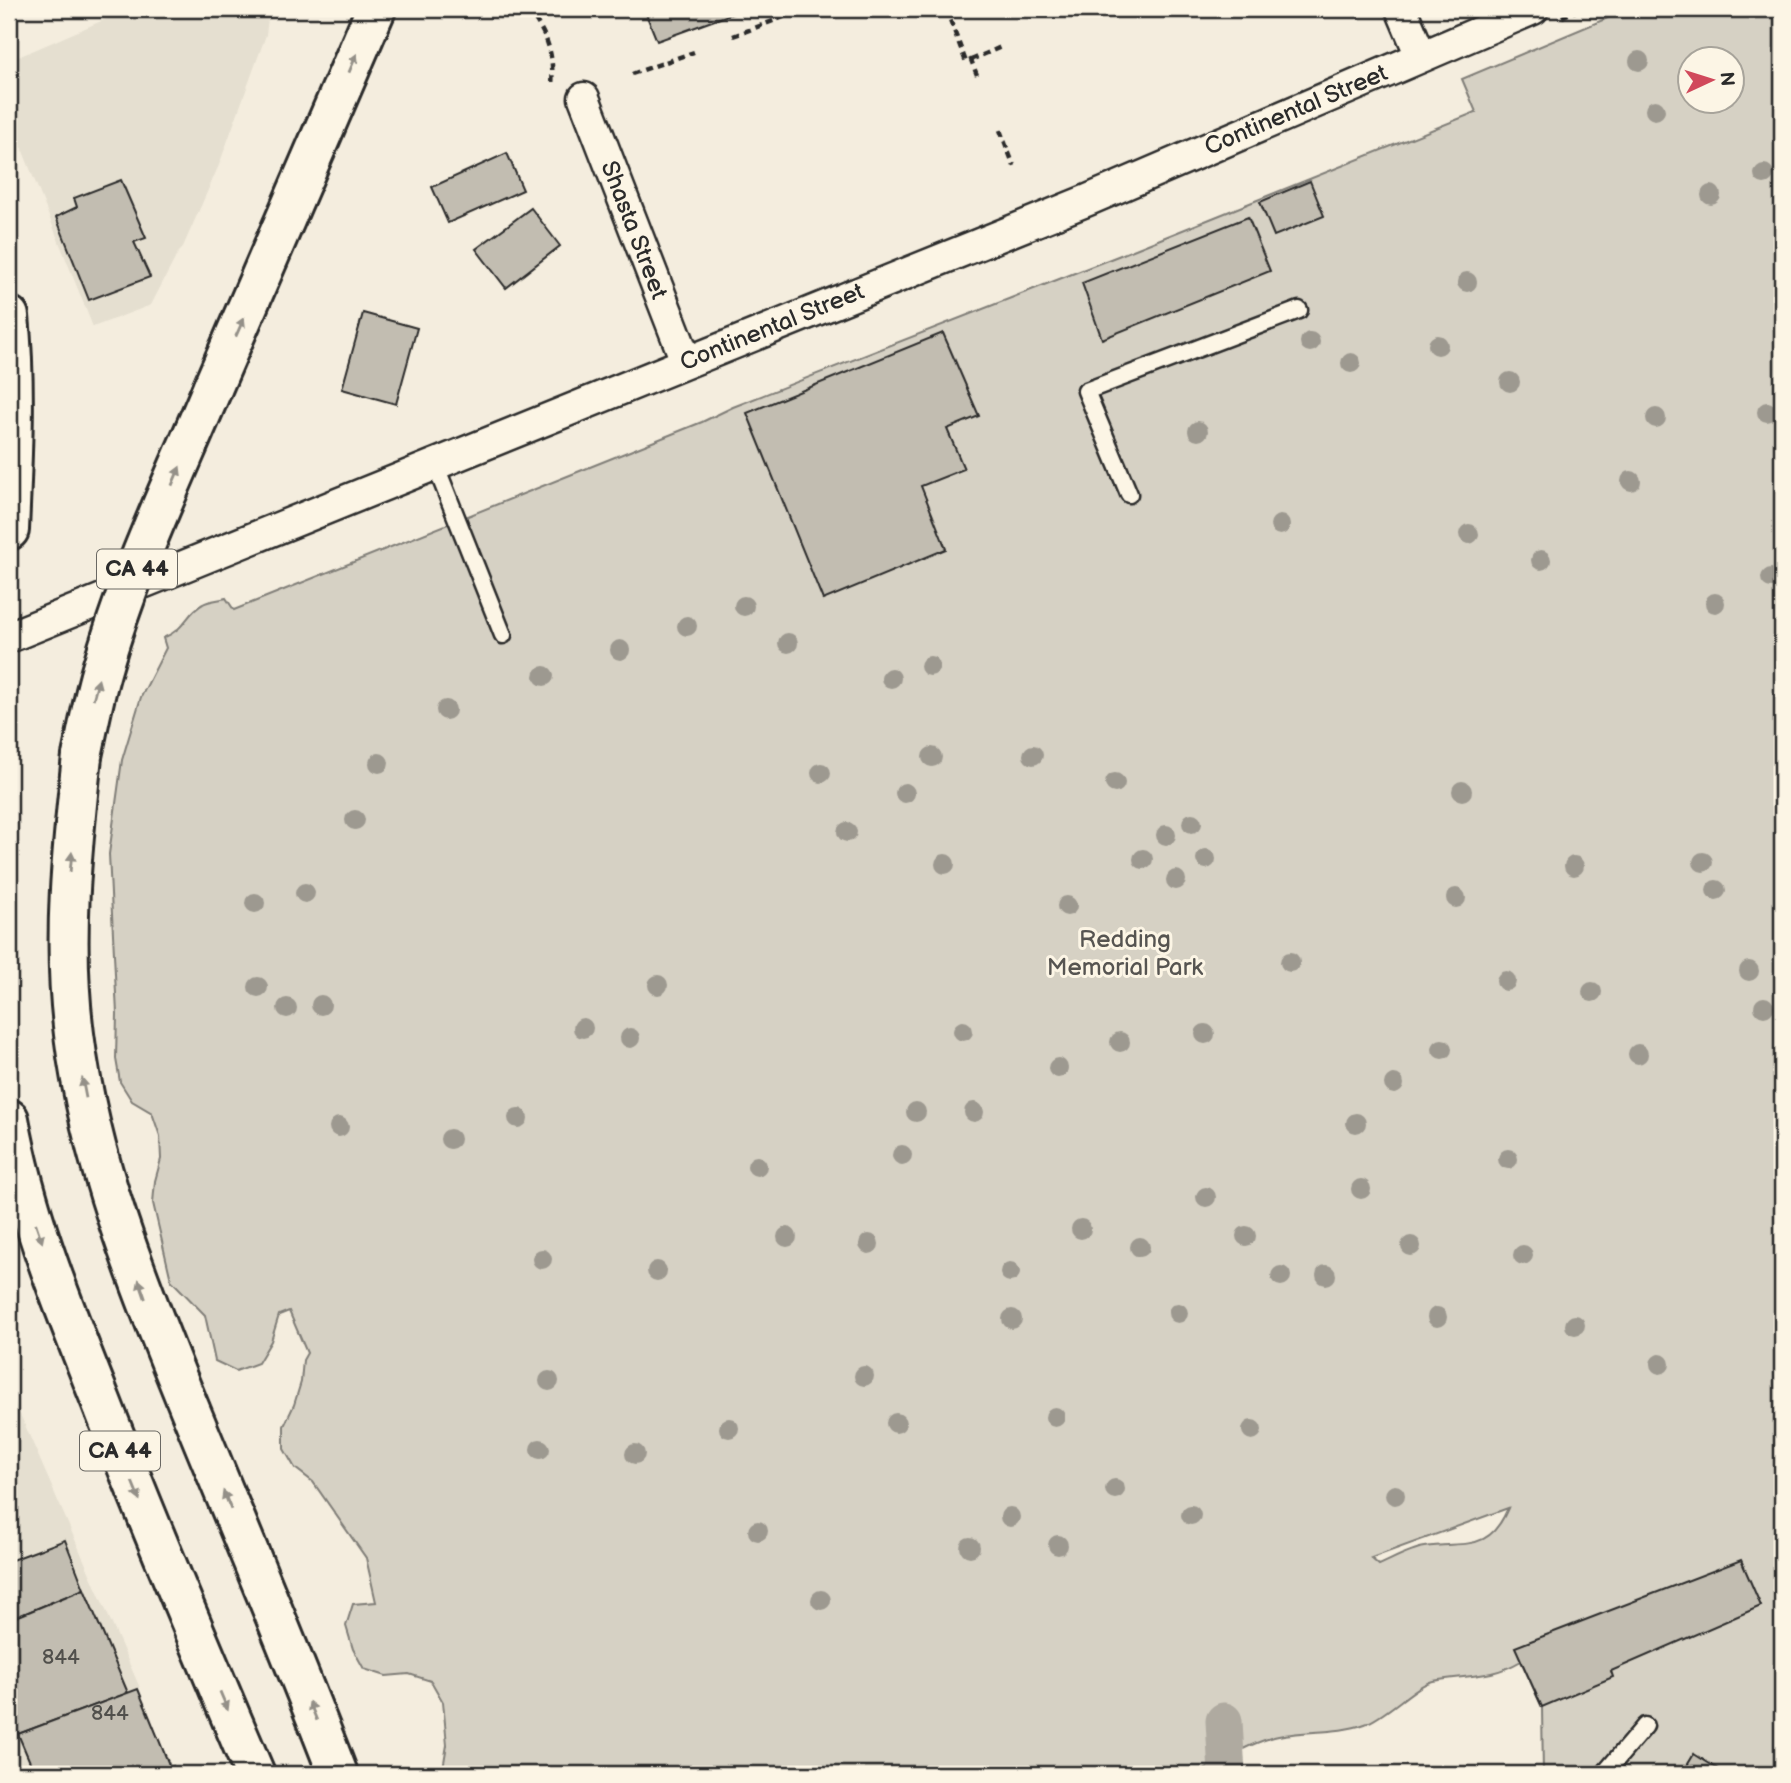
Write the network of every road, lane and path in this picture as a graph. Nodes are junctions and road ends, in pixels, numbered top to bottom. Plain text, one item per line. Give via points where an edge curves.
1 (376, 9) edge
2 (528, 9) edge
3 (805, 9) edge
4 (946, 9) edge
5 (1401, 9) edge
6 (1533, 9) edge
7 (733, 36) dead end
8 (1001, 47) dead end
9 (694, 52) dead end
10 (1421, 57) junction
11 (971, 60) junction
12 (632, 74) dead end
13 (977, 75) dead end
14 (552, 88) dead end
15 (584, 98) dead end
16 (1000, 130) dead end
17 (1014, 166) dead end
18 (1299, 310) dead end
19 (9, 316) edge
20 (686, 361) junction
21 (435, 464) junction
22 (1129, 494) dead end
23 (9, 521) edge
24 (9, 530) edge
25 (503, 635) dead end
26 (9, 637) edge
27 (9, 1119) edge
28 (1645, 1726) dead end
29 (255, 1774) edge
30 (338, 1774) edge
31 (1604, 1774) edge

30 -> 1 highway, CA 44, bridge via 149,1310 97,1155 74,1034 70,868 82,756 112,635
2 - 14 path via 552,54
3 - 7 path
4 - 11 path via 966,62
5 - 10 street
6 - 10 street, Continental Street
8 - 11 path
9 - 12 path
10 - 20 street, Continental Street via 1088,200
11 - 13 path
15 - 20 street, Shasta Street
16 - 17 path
18 - 22 lane via 1086,391
19 - 23 highway via 14,387
20 - 21 street, Continental Street
21 - 25 lane
21 - 26 street, Continental Street
23 - 24 highway
27 -> 29 highway, CA 44 via 28,1203 75,1337 158,1548
28 - 31 lane

